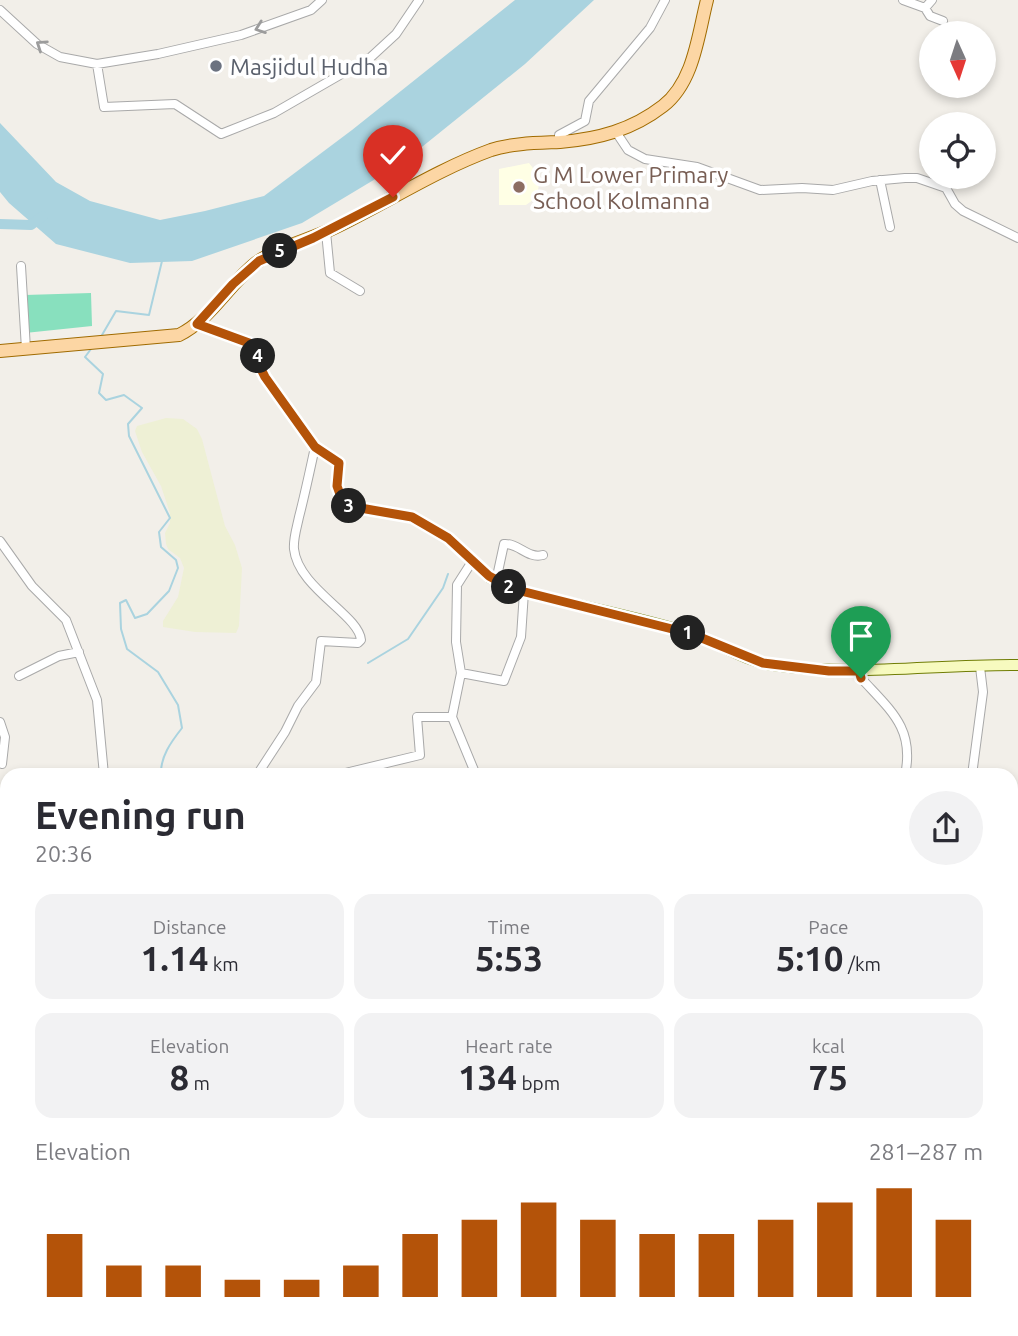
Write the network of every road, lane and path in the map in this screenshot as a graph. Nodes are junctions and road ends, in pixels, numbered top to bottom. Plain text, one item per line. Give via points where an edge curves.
1 (322, 0) edge
2 (419, 0) edge
3 (665, 0) edge
4 (707, 0) edge
5 (903, 0) edge
6 (932, 0) edge
7 (925, 8) junction
8 (0, 10) edge
9 (943, 21) dead end
10 (97, 64) junction
11 (616, 132) junction
12 (559, 142) junction
13 (880, 180) junction
14 (890, 227) dead end
15 (326, 232) junction
16 (1018, 237) edge
17 (21, 266) dead end
18 (360, 291) dead end
19 (197, 324) junction
20 (26, 349) junction
21 (0, 351) edge
22 (315, 447) junction
23 (0, 541) edge
24 (543, 555) dead end
25 (473, 560) junction
26 (496, 581) junction
27 (524, 592) junction
28 (79, 652) junction
29 (1018, 665) edge
30 (980, 667) junction
31 (859, 671) junction
32 (461, 673) junction
33 (19, 676) dead end
34 (452, 717) junction
35 (0, 722) edge
36 (2, 764) dead end
37 (103, 768) edge
38 (262, 768) edge
39 (366, 768) edge
40 (473, 768) edge
41 (906, 768) edge
42 (973, 768) edge

1 -> 10 street via 311,10 241,35
2 - 10 street via 396,34 371,57 274,113 221,134 174,104 104,107
3 - 12 street via 650,28 589,101 585,121 559,135
4 - 11 main road via 688,74 672,98 648,117
5 - 7 street
6 - 7 street
7 - 9 street via 930,16
10 -> 8 street via 60,57 37,44
11 - 12 main road
11 - 13 street via 628,150 645,159 696,167 760,190 833,190
12 - 15 main road via 490,151
13 - 14 street
13 - 16 street via 917,178 939,185 963,211
15 - 18 street via 330,273
15 - 19 main road via 259,261
17 - 20 street
19 - 20 main road via 179,335
19 - 22 main road via 257,350 265,377
20 - 21 main road
22 - 25 main road via 339,463 337,486 349,506 412,517 448,538
22 - 38 street via 294,551 308,579 358,629 360,640 321,641 316,682
23 - 28 street via 32,586 66,620
24 - 26 street via 529,555 504,544
25 - 26 main road
25 - 32 street via 457,585 456,642
26 - 27 main road
27 - 31 main road via 692,634 763,663
27 - 32 street via 521,637 504,681
28 - 33 street via 59,656
28 - 37 street via 97,700
29 - 30 main road
30 - 31 main road
30 - 42 street via 983,692
31 - 41 street via 904,729
32 - 34 street
34 - 39 street via 416,717 420,755
34 - 40 street
35 - 36 street via 5,737

